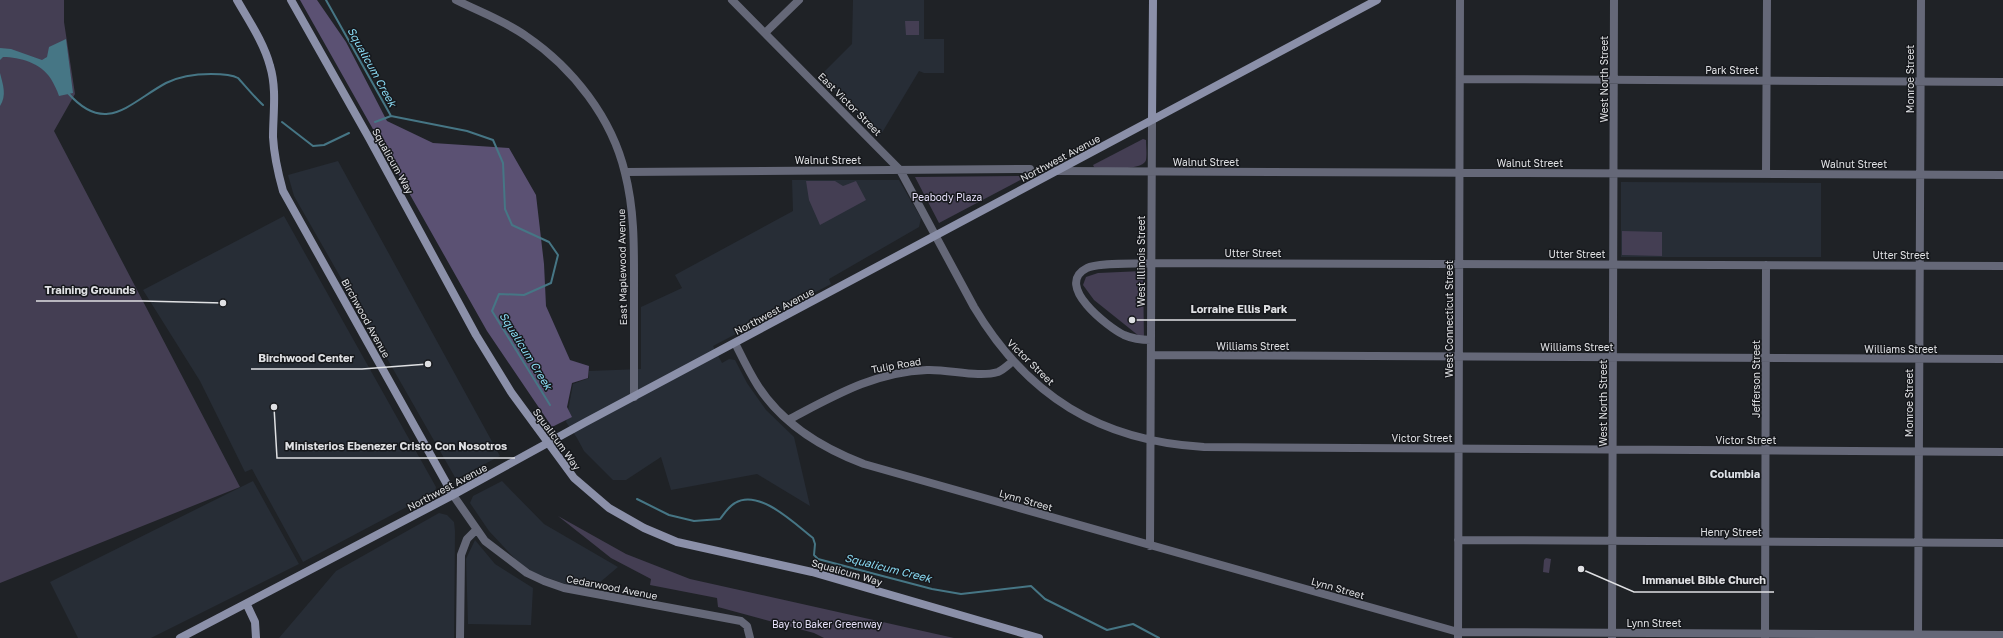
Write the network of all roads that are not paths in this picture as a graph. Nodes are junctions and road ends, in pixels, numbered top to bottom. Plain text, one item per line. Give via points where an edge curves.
1 (237, 0) edge
2 (292, 0) edge
3 (456, 0) edge
4 (732, 0) edge
5 (798, 0) edge
6 (1153, 0) edge
7 (1377, 0) edge
8 (1460, 0) edge
9 (1614, 0) edge
10 (1767, 0) edge
11 (1921, 0) edge
12 (765, 33) junction
13 (1460, 79) junction
14 (1614, 80) junction
15 (1766, 80) junction
16 (1920, 81) junction
17 (2003, 82) edge
18 (1152, 120) junction
19 (1030, 169) dead end
20 (900, 170) junction
21 (1056, 171) junction
22 (625, 172) junction
23 (1152, 172) junction
24 (1460, 173) junction
25 (1613, 173) junction
26 (1766, 174) junction
27 (1920, 174) junction
28 (2003, 175) edge
29 (935, 236) junction
30 (1151, 263) junction
31 (1459, 264) junction
32 (1613, 265) junction
33 (1766, 265) junction
34 (1920, 266) junction
35 (2003, 266) edge
36 (1151, 340) junction
37 (735, 343) junction
38 (1151, 356) junction
39 (1459, 357) junction
40 (1613, 357) junction
41 (1766, 358) junction
42 (1919, 359) junction
43 (2003, 359) edge
44 (1013, 362) junction
45 (634, 397) junction
46 (788, 420) junction
47 (1150, 441) junction
48 (1459, 448) junction
49 (1612, 450) junction
50 (1765, 450) junction
51 (1919, 452) junction
52 (2003, 452) edge
53 (453, 495) junction
54 (476, 530) junction
55 (1458, 540) junction
56 (1612, 541) junction
57 (1765, 542) junction
58 (1918, 543) junction
59 (2003, 543) edge
60 (1150, 546) junction
61 (247, 605) junction
62 (1458, 635) edge
63 (1612, 635) edge
64 (2003, 635) edge
65 (1765, 636) edge
66 (1918, 636) edge
67 (180, 638) edge
68 (256, 638) edge
69 (460, 638) edge
70 (750, 638) edge
71 (1039, 638) edge

1 - 53 street, Birchwood Avenue via 260,40 270,66 274,98 273,137 276,165 283,191
2 - 71 street, Squalicum Way via 476,335 511,392 574,478 609,508 644,528 677,542 812,572
3 - 22 street, East Maplewood Avenue via 513,27 554,57 599,112 613,139
4 - 12 street, East Victor Street
5 - 12 street
6 - 18 street, West Illinois Street
7 - 18 street, Northwest Avenue
8 - 13 street, West Connecticut Street
9 - 14 street, West North Street
10 - 15 street
11 - 16 street, Monroe Street
12 - 20 street, East Victor Street
13 - 14 street, Park Street
13 - 24 street, West Connecticut Street
14 - 15 street, Park Street
14 - 25 street, West North Street
15 - 16 street, Park Street
15 - 26 street
16 - 17 street, Park Street
16 - 27 street, Monroe Street
18 - 21 street, Northwest Avenue
18 - 23 street, West Illinois Street
19 - 20 street, Walnut Street
20 - 22 street, Walnut Street
20 - 29 street, East Victor Street
21 - 23 street, Walnut Street
21 - 29 street, Northwest Avenue
22 - 45 street, East Maplewood Avenue via 630,192 634,246
23 - 24 street, Walnut Street
23 - 30 street, West Illinois Street
24 - 25 street, Walnut Street
24 - 31 street, West Connecticut Street
25 - 26 street, Walnut Street
25 - 32 street, West North Street
26 - 27 street, Walnut Street
27 - 28 street, Walnut Street
27 - 34 street, Monroe Street
29 - 37 street, Northwest Avenue
29 - 44 street, Victor Street via 986,328
30 - 31 street, Utter Street
30 - 36 street, West Illinois Street
30 - 36 street, Utter Street via 1089,266 1082,271 1077,281 1082,300 1101,320 1129,337
31 - 32 street, Utter Street
31 - 39 street, West Connecticut Street
32 - 33 street, Utter Street
32 - 40 street, West North Street
33 - 34 street, Utter Street
33 - 41 street, Jefferson Street
34 - 35 street, Utter Street
34 - 42 street, Monroe Street
36 - 38 street, West Illinois Street
37 - 45 street, Northwest Avenue
37 - 46 street, Lynn Street via 757,385
38 - 39 street, Williams Street
38 - 47 street, West Illinois Street
39 - 40 street, Williams Street
39 - 48 street, West Connecticut Street
40 - 41 street, Williams Street
40 - 49 street, West North Street
41 - 42 street, Williams Street
41 - 50 street, Jefferson Street
42 - 43 street, Williams Street
42 - 51 street, Monroe Street
44 - 46 street, Tulip Road via 1003,369 990,373 927,370 878,377 855,385
44 - 47 street, Victor Street via 1060,403 1090,420
45 - 53 street, Northwest Avenue
46 - 60 street, Lynn Street via 800,431 831,450 864,464
47 - 48 street, Victor Street via 1204,447
47 - 60 street, West Illinois Street
48 - 49 street, Victor Street
48 - 55 street, West Connecticut Street
49 - 50 street, Victor Street
49 - 56 street, West North Street
50 - 51 street, Victor Street
50 - 57 street, Jefferson Street
51 - 52 street, Victor Street
51 - 58 street, Monroe Street
53 - 54 street, Birchwood Avenue
53 - 61 street, Northwest Avenue
54 - 69 street via 467,539 461,555
54 - 70 street, Cedarwood Avenue via 495,550 527,573 544,581 564,588 741,621 747,626
55 - 56 street, Henry Street
55 - 62 street, West Connecticut Street
56 - 57 street, Henry Street
56 - 63 street, West North Street
57 - 58 street, Henry Street
57 - 65 street, Jefferson Street
58 - 59 street, Henry Street
58 - 66 street, Monroe Street
60 - 62 street, Lynn Street
61 - 67 street, Northwest Avenue
61 - 68 street via 255,622
62 - 63 street, Lynn Street
63 - 65 street, Lynn Street
64 - 66 street, Lynn Street
65 - 66 street, Lynn Street

